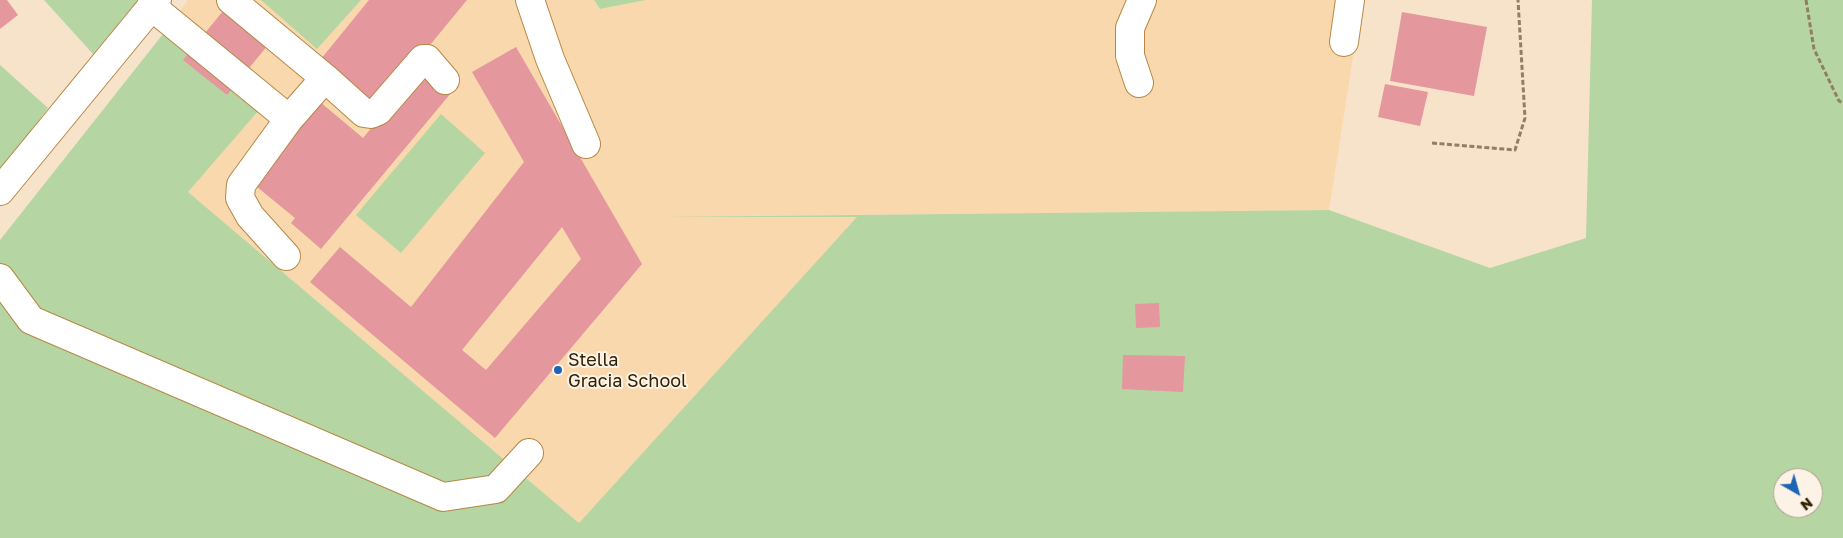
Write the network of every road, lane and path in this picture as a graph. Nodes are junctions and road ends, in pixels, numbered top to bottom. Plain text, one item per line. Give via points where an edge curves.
1 (231, 0) edge
2 (530, 0) edge
3 (1142, 0) edge
4 (1350, 0) edge
5 (1518, 0) edge
6 (1806, 0) edge
7 (154, 3) edge
8 (1344, 42) dead end
9 (325, 78) junction
10 (445, 80) dead end
11 (1138, 83) dead end
12 (1843, 103) edge
13 (289, 119) junction
14 (1432, 143) dead end
15 (586, 144) dead end
16 (0, 191) edge
17 (286, 256) dead end
18 (0, 278) edge
19 (529, 453) dead end

1 - 9 street
2 - 15 street
3 - 11 street via 1130,28 1130,56
4 - 8 street
5 - 14 path via 1525,118 1515,150
6 - 12 path via 1814,49 1839,101
7 - 13 street
7 - 16 street
9 - 10 street via 364,113 371,114 386,103 423,59 427,59
9 - 13 street
13 - 17 street via 240,185 240,198 250,216
18 - 19 street via 31,320 443,497 496,489

